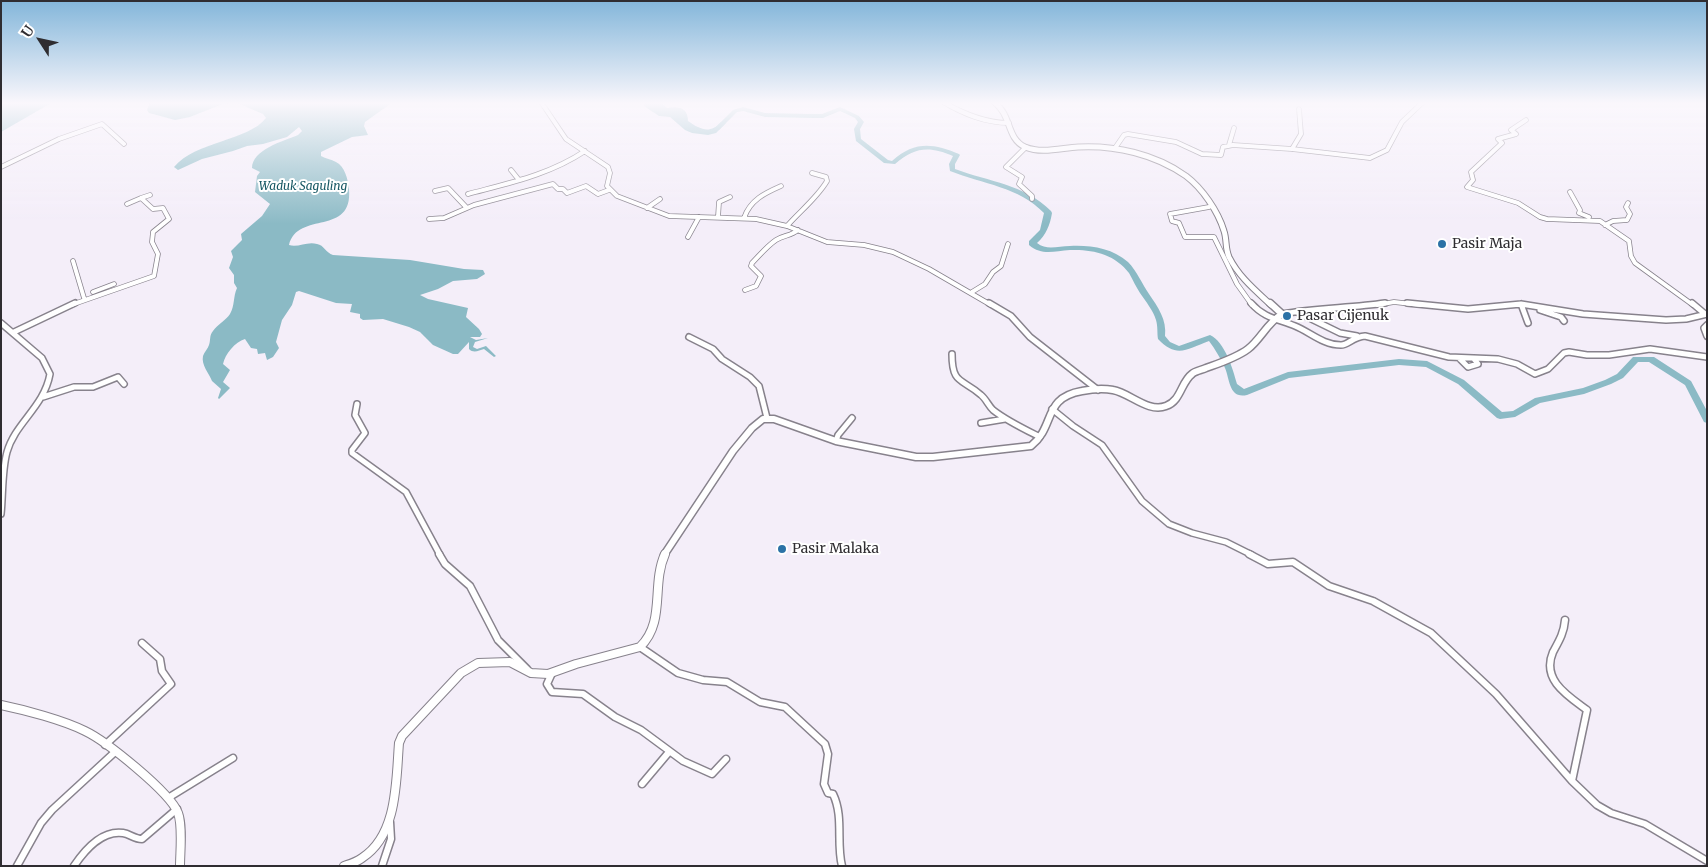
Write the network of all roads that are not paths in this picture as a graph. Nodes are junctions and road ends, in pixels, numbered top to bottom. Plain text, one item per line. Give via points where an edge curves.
1 (52, 142) edge
2 (573, 142) edge
3 (1019, 142) edge
4 (1119, 142) edge
5 (1177, 142) edge
6 (1296, 142) edge
7 (1393, 142) edge
8 (1501, 142) edge
9 (1229, 145) joint
10 (1026, 147) junction
11 (1115, 148) junction
12 (1292, 149) junction
13 (586, 151) junction
14 (1, 167) edge
15 (511, 170) dead end
16 (812, 173) dead end
17 (519, 180) junction
18 (782, 186) dead end
19 (609, 190) junction
20 (435, 191) dead end
21 (1570, 192) dead end
22 (468, 194) dead end
23 (150, 195) dead end
24 (730, 197) dead end
25 (141, 198) junction
26 (660, 199) dead end
27 (1032, 199) dead end
28 (1628, 203) dead end
29 (127, 204) dead end
30 (466, 207) junction
31 (647, 208) junction
32 (1205, 208) junction
33 (698, 217) junction
34 (718, 217) junction
35 (744, 218) junction
36 (429, 219) dead end
37 (1594, 219) junction
38 (1606, 225) junction
39 (787, 226) junction
40 (798, 230) junction
41 (688, 238) dead end
42 (1008, 244) dead end
43 (73, 261) dead end
44 (745, 290) dead end
45 (972, 292) junction
46 (83, 297) junction
47 (1521, 304) junction
48 (1530, 306) junction
49 (1296, 312) junction
50 (1282, 314) junction
51 (1706, 314) edge
52 (1273, 320) junction
53 (1564, 321) dead end
54 (1, 323) edge
55 (1528, 323) dead end
56 (1707, 325) edge
57 (14, 332) junction
58 (1358, 336) junction
59 (1707, 336) edge
60 (689, 337) dead end
61 (952, 354) dead end
62 (1707, 357) edge
63 (1458, 358) junction
64 (1472, 358) junction
65 (124, 384) dead end
66 (1099, 390) junction
67 (43, 397) junction
68 (357, 404) dead end
69 (1052, 409) junction
70 (767, 418) junction
71 (852, 418) dead end
72 (1005, 419) junction
73 (981, 424) dead end
74 (1040, 437) junction
75 (836, 441) junction
76 (1, 514) edge
77 (1565, 620) dead end
78 (142, 643) dead end
79 (640, 647) junction
80 (531, 673) junction
81 (552, 673) junction
82 (1, 705) edge
83 (106, 745) junction
84 (115, 752) junction
85 (669, 752) junction
86 (233, 758) dead end
87 (726, 759) dead end
88 (1572, 781) junction
89 (642, 784) dead end
90 (168, 798) junction
91 (177, 809) junction
92 (390, 822) junction
93 (1707, 861) edge
94 (17, 866) edge
95 (74, 866) edge
96 (180, 866) edge
97 (344, 866) edge
98 (382, 866) edge
99 (842, 866) edge

1 - 14 street
2 - 13 street
3 - 10 main road
4 - 11 street
5 - 9 street via 1202,154 1221,155 1224,147
6 - 12 street
7 - 12 street via 1375,157
8 - 37 street via 1471,172 1473,180 1467,187 1518,202 1546,219
9 - 12 street
10 - 11 main road via 1040,150 1089,146
10 - 27 street via 1006,167 1022,177 1020,184
11 - 32 main road via 1154,159 1180,172 1201,189
13 - 17 street via 556,168
13 - 19 street via 609,168
15 - 17 street
16 - 39 street via 827,181 819,194
17 - 22 street
18 - 35 street via 762,194 749,205
19 - 30 street via 597,194 586,186 567,193 553,184
19 - 31 street
20 - 30 street via 448,188
21 - 37 street via 1579,213
23 - 25 street
24 - 34 street via 719,202
25 - 29 street
25 - 46 street via 153,209 163,208 168,218 153,232 152,243 156,245 158,254 154,275
26 - 31 street
28 - 38 street via 1626,207 1630,214 1627,220
30 - 36 street via 448,217
31 - 33 street via 669,216
32 - 50 main road via 1224,230 1226,250 1237,270 1252,289
32 - 52 street via 1170,214 1186,237 1214,238 1224,261 1247,296
33 - 34 street
33 - 41 street
34 - 35 street
35 - 39 street
37 - 38 street
38 - 51 street via 1630,241 1631,258 1638,266
39 - 40 street
40 - 44 street via 771,245 752,264 761,276 756,286
40 - 45 street via 827,242 864,245 893,252
42 - 45 street via 1001,266 993,272 992,278
43 - 46 street
45 - 66 street via 1011,316 1030,337
46 - 57 street
47 - 48 street
47 - 49 street via 1468,309 1394,302
47 - 55 street
48 - 51 street via 1583,314 1666,320
48 - 53 street
49 - 50 street
49 - 58 street via 1340,333
50 - 52 main road
52 - 58 street via 1292,324 1338,346
52 - 66 main road via 1254,344 1191,374 1173,403 1166,407 1148,406 1119,391
54 - 57 street
56 - 59 street via 1704,328
57 - 67 street via 42,358 48,368 49,382
58 - 63 street
60 - 70 street via 713,349 759,386
61 - 72 street via 952,367 958,380 981,395
62 - 64 street via 1650,349 1609,355 1569,352 1536,374 1517,364
63 - 64 street
63 - 64 street via 1468,367 1478,364
65 - 67 street via 118,377 93,387 74,387
66 - 69 main road via 1066,395
67 - 76 street via 7,450
68 - 80 street via 355,415 365,426 366,433 352,454 406,492 445,564 470,586 498,640
69 - 74 main road
69 - 88 street via 1102,445 1142,501 1169,524 1226,542 1268,564 1293,562 1329,586 1373,601 1431,633 1496,694
70 - 75 main road
70 - 79 main road via 759,422 740,444 663,558 656,582 655,626 652,636
71 - 75 street
72 - 73 street
72 - 74 street
74 - 75 main road via 1036,443 1026,447 933,457 899,455
77 - 88 street via 1564,633 1549,663 1550,669 1559,689 1587,710
78 - 83 street via 160,660 162,672 171,684
79 - 81 main road
79 - 99 street via 678,673 702,680 727,682 760,702 785,707 822,740 828,754 825,788 828,794 833,794 840,816 837,853
80 - 81 main road
80 - 92 main road via 502,661 478,663 461,673 406,730 399,743
81 - 85 street via 547,684 552,692 583,694 641,730
82 - 83 main road via 73,727
83 - 84 main road
84 - 90 main road
84 - 94 street via 52,810
85 - 87 street via 712,774
85 - 89 street
86 - 90 street
88 - 93 street via 1605,810 1639,821
90 - 91 main road
91 - 95 street via 142,839 137,840 121,832 99,841 86,850
91 - 96 main road
92 - 97 main road via 377,845 364,858
92 - 98 street via 392,840

